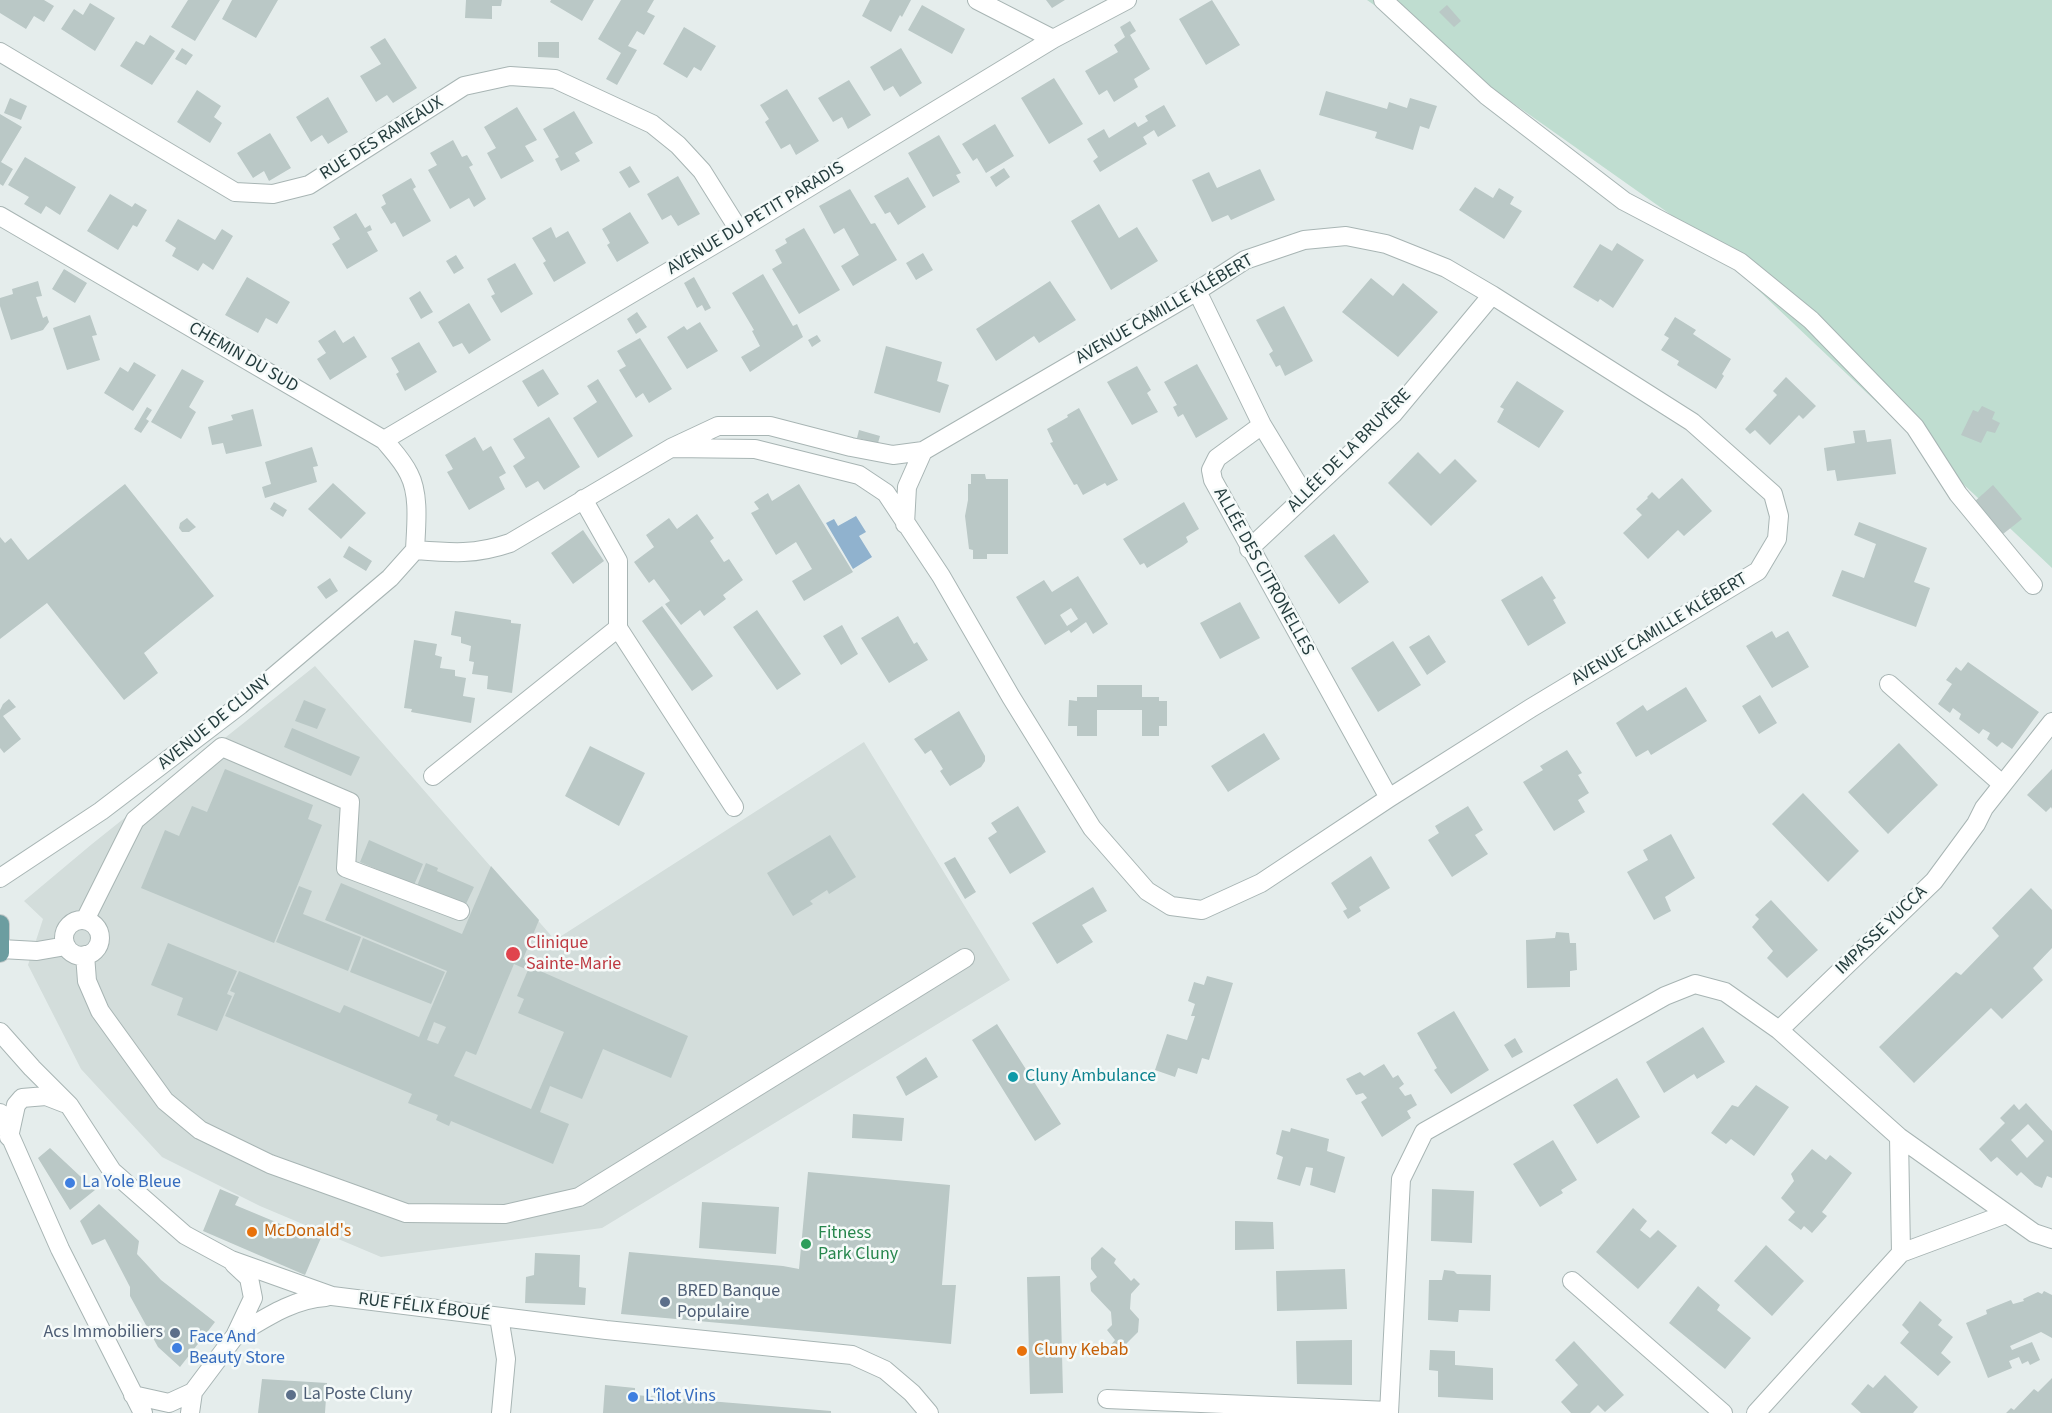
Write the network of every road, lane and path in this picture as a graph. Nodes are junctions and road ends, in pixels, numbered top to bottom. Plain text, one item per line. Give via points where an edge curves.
1 (976, 0) edge
2 (1127, 0) edge
3 (1383, 0) edge
4 (1053, 39) junction
5 (0, 52) edge
6 (0, 216) edge
7 (739, 230) junction
8 (1197, 291) junction
9 (1492, 295) junction
10 (1262, 425) junction
11 (384, 440) junction
12 (671, 448) junction
13 (923, 451) junction
14 (1305, 496) junction
15 (583, 499) junction
16 (905, 525) junction
17 (1249, 549) junction
18 (415, 550) junction
19 (2032, 585) dead end
20 (618, 628) junction
21 (1889, 684) dead end
22 (2052, 722) edge
23 (433, 776) dead end
24 (2002, 784) junction
25 (1389, 798) junction
26 (734, 807) dead end
27 (0, 879) edge
28 (460, 911) dead end
29 (86, 920) junction
30 (0, 924) edge
31 (65, 939) junction
32 (1, 951) edge
33 (85, 955) junction
34 (965, 958) dead end
35 (1779, 1030) junction
36 (0, 1032) edge
37 (69, 1105) junction
38 (0, 1113) edge
39 (9, 1137) junction
40 (1899, 1137) junction
41 (2006, 1214) junction
42 (2052, 1239) edge
43 (1901, 1253) junction
44 (231, 1260) junction
45 (1572, 1281) dead end
46 (332, 1296) junction
47 (499, 1317) junction
48 (235, 1336) junction
49 (193, 1392) junction
50 (133, 1395) junction
51 (1107, 1399) dead end
52 (1389, 1412) edge
53 (143, 1413) edge
54 (190, 1413) edge
55 (501, 1413) edge
56 (929, 1413) edge
57 (1724, 1413) edge
58 (1756, 1413) edge

1 - 4 street
2 - 4 street, AVENUE DU PETIT PARADIS
3 - 19 street via 1486,95 1624,201 1740,262 1811,320 1915,427 1958,494
4 - 7 street, AVENUE DU PETIT PARADIS
5 - 7 street, RUE DES RAMEAUX via 235,192 273,194 309,185 464,86 510,76 555,79 651,124 678,145 702,171
6 - 11 street, CHEMIN DU SUD
7 - 11 street, AVENUE DU PETIT PARADIS
8 - 9 street, AVENUE CAMILLE KLÉBERT via 1245,260 1304,240 1346,236 1386,244 1446,268
8 - 10 street
8 - 13 street, AVENUE CAMILLE KLÉBERT
9 - 14 street, ALLÉE DE LA BRUYÈRE via 1392,414
9 - 25 street, AVENUE CAMILLE KLÉBERT via 1692,422 1773,494 1779,516 1777,539 1758,571
10 - 14 street
10 - 17 street, ALLÉE DES CITRONELLES via 1217,459 1211,470
11 - 18 street, CHEMIN DU SUD via 411,477 417,512
12 - 13 street, AVENUE CAMILLE KLÉBERT via 718,426 770,426 893,455
12 - 15 street, AVENUE CAMILLE KLÉBERT
12 - 16 street, AVENUE CAMILLE KLÉBERT via 755,449 859,476 886,494
13 - 16 street via 907,487
14 - 17 street, ALLÉE DE LA BRUYÈRE
15 - 18 street, AVENUE CAMILLE KLÉBERT via 510,543 488,550
15 - 20 street via 618,561
16 - 25 street, AVENUE CAMILLE KLÉBERT via 941,576 1092,828 1148,891 1171,906 1202,910 1261,883
17 - 25 street, ALLÉE DES CITRONELLES
18 - 27 street, AVENUE DE CLUNY via 390,578 240,705 101,811
20 - 23 street
20 - 26 street
21 - 24 street
22 - 24 street, IMPASSE YUCCA
24 - 35 street, IMPASSE YUCCA via 1934,881
28 - 29 street via 346,868 350,802 222,747 135,820
29 - 31 street via 71,923
29 - 33 street via 95,926 100,937 95,950
30 - 32 main road
31 - 32 street via 38,951
31 - 33 street via 73,954
33 - 34 street via 87,981 100,1011 165,1101 200,1130 270,1164 406,1213 505,1214 579,1197
35 - 40 street
35 - 52 street via 1725,992 1695,984 1665,996 1424,1132 1401,1179
36 - 37 street, RUE FÉLIX ÉBOUÉ
37 - 39 street via 46,1096 22,1098 16,1105
37 - 44 street, RUE FÉLIX ÉBOUÉ via 112,1171 185,1235
38 - 39 street
39 - 50 street
40 - 41 street
40 - 43 street
41 - 42 street via 2034,1233
41 - 43 street
43 - 58 street
44 - 46 street, RUE FÉLIX ÉBOUÉ
44 - 48 street via 249,1278 253,1298
45 - 57 street
46 - 47 street, RUE FÉLIX ÉBOUÉ
46 - 48 street via 289,1305
47 - 55 street via 506,1359
47 - 56 street, RUE FÉLIX ÉBOUÉ via 852,1355 885,1370
48 - 49 street
49 - 50 street via 169,1403
49 - 54 street
50 - 53 street
51 - 52 street

